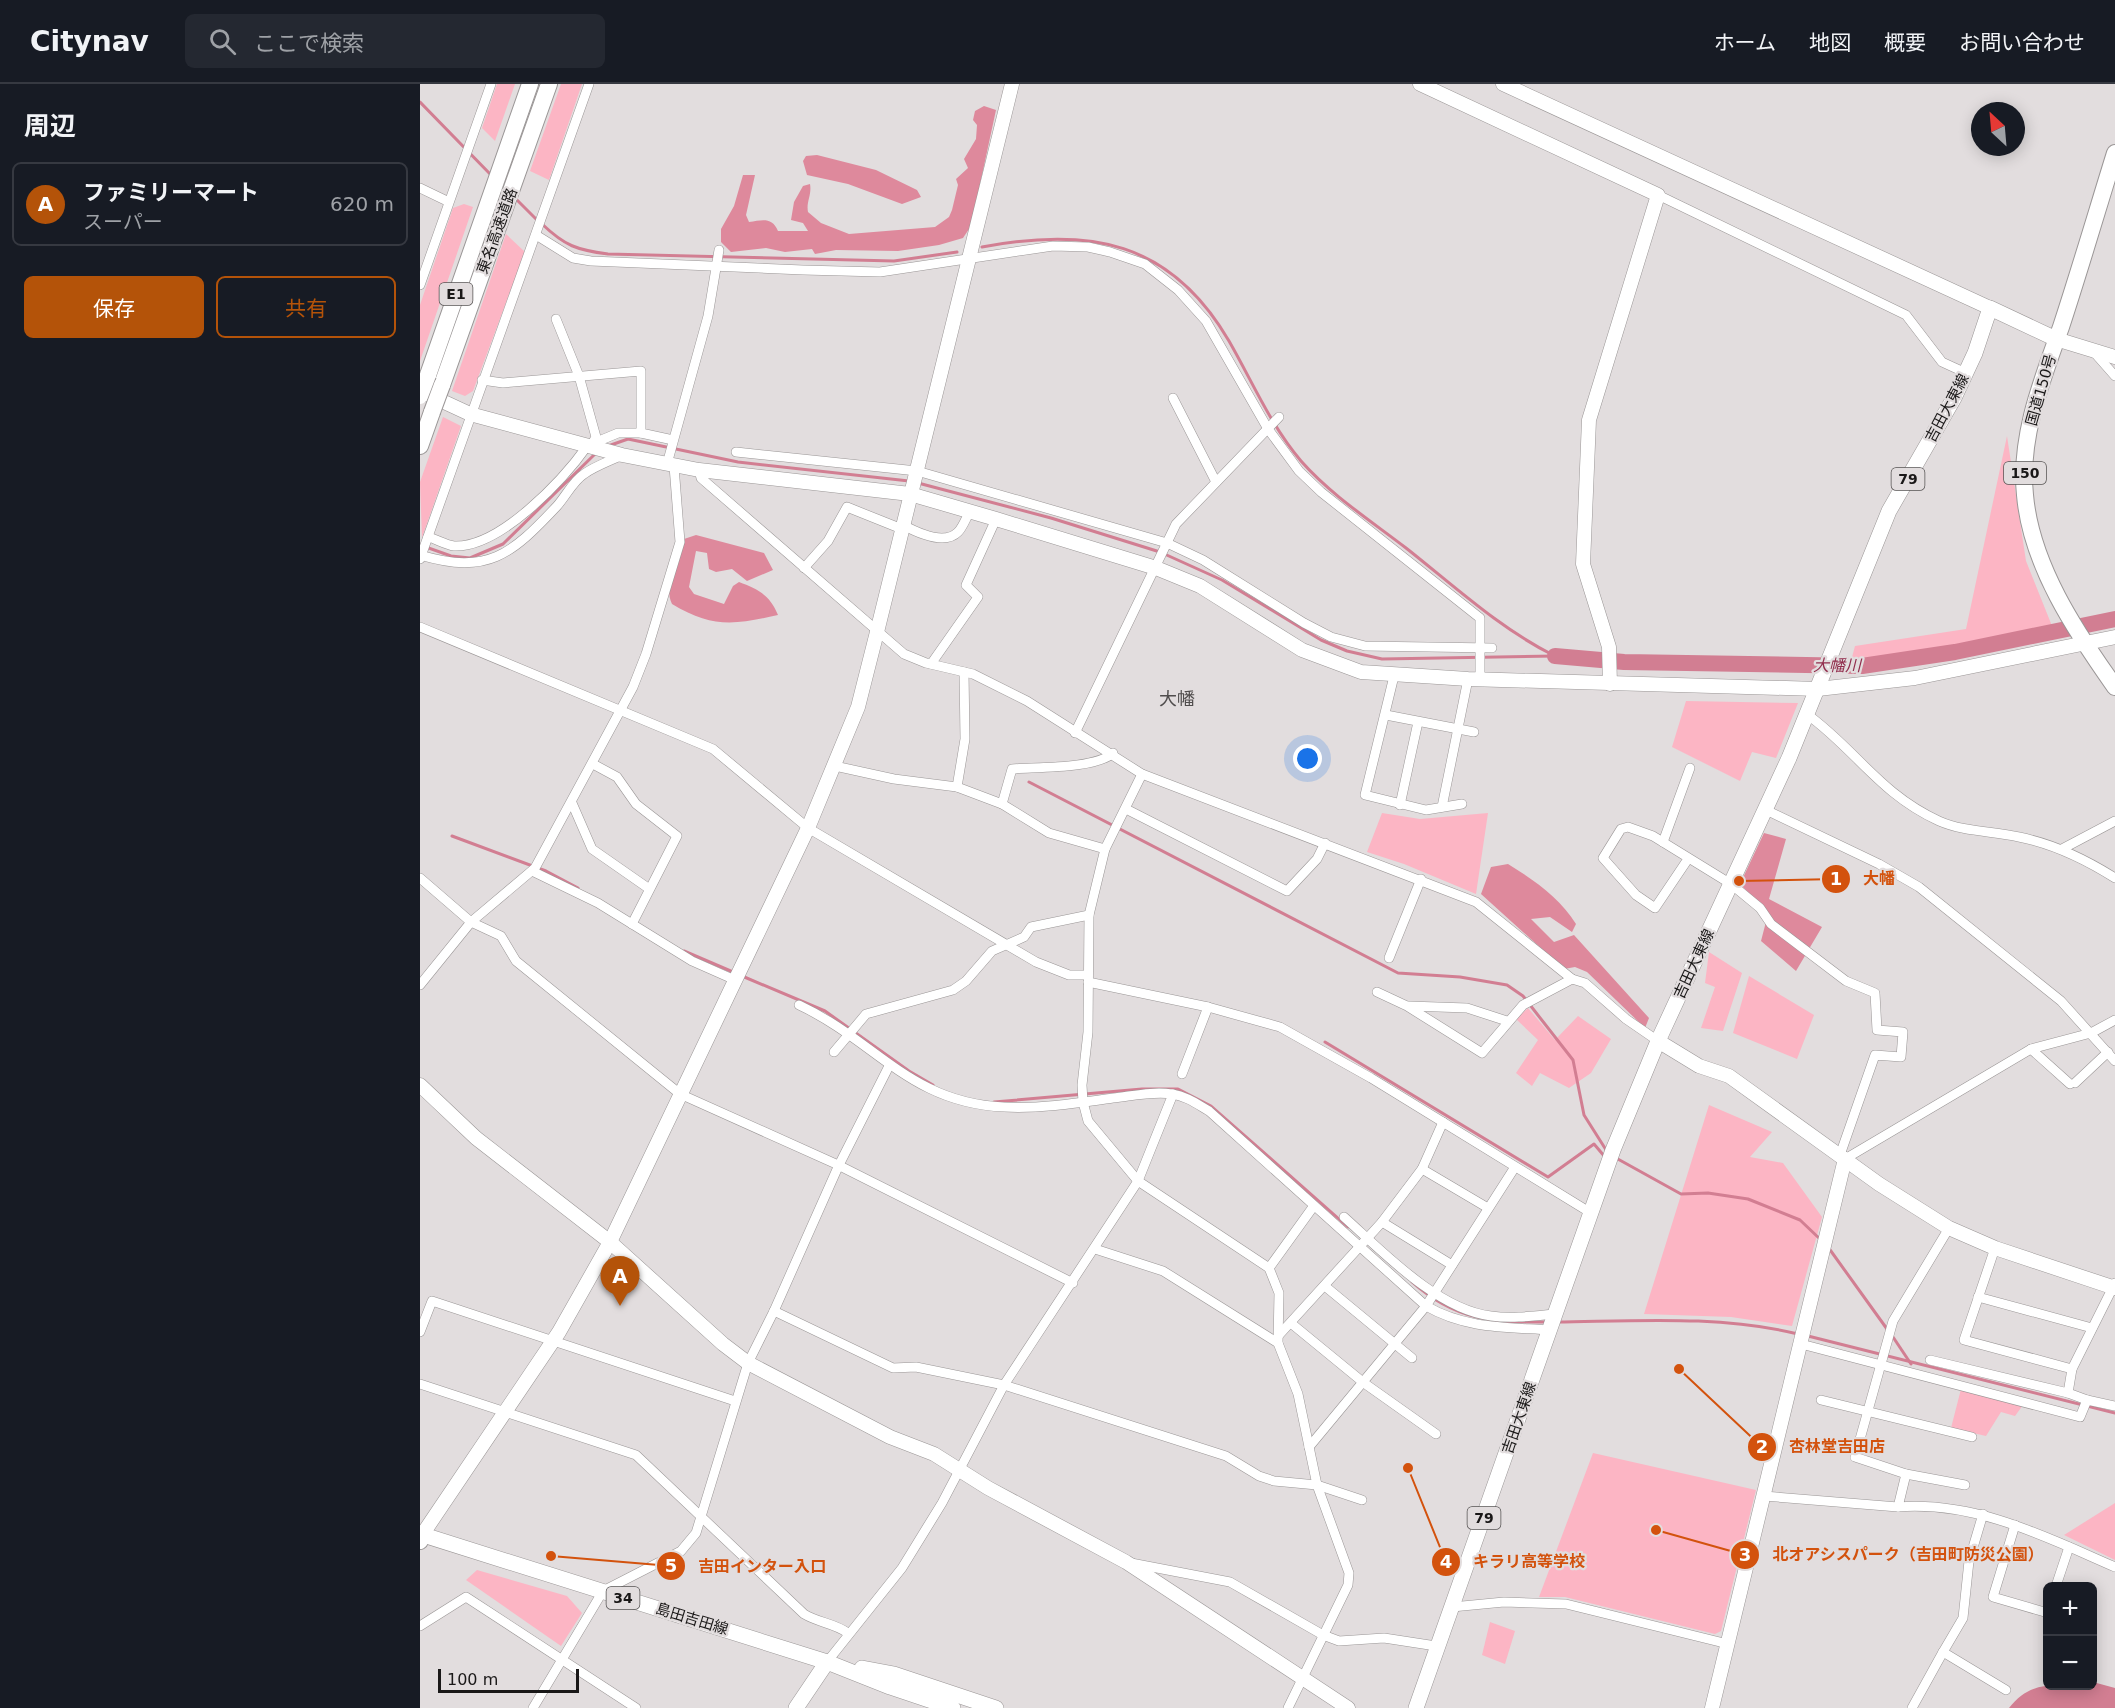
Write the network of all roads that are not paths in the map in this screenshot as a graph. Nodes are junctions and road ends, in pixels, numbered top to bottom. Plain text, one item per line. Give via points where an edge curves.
1 (491, 84) edge
2 (530, 84) edge
3 (549, 84) edge
4 (589, 84) edge
5 (1012, 84) edge
6 (1420, 84) edge
7 (1503, 84) edge
8 (2115, 153) edge
9 (420, 188) edge
10 (1658, 195) junction
11 (447, 201) junction
12 (537, 232) junction
13 (718, 251) dead end
14 (969, 258) junction
15 (717, 266) junction
16 (420, 285) edge
17 (1990, 308) junction
18 (556, 319) dead end
19 (2058, 333) junction
20 (2093, 350) junction
21 (2115, 357) edge
22 (1966, 373) junction
23 (579, 376) junction
24 (2115, 376) edge
25 (482, 380) junction
26 (420, 390) edge
27 (420, 396) edge
28 (1173, 398) dead end
29 (470, 414) junction
30 (1279, 417) dead end
31 (1269, 428) junction
32 (640, 433) junction
33 (673, 442) junction
34 (590, 445) junction
35 (420, 446) edge
36 (736, 452) dead end
37 (622, 455) junction
38 (670, 462) junction
39 (699, 470) junction
40 (917, 471) junction
41 (1216, 482) junction
42 (910, 494) junction
43 (970, 511) junction
44 (996, 519) junction
45 (903, 527) junction
46 (427, 538) junction
47 (1166, 545) junction
48 (421, 555) edge
49 (1157, 563) junction
50 (804, 568) junction
51 (420, 627) edge
52 (878, 632) junction
53 (2115, 637) edge
54 (2084, 643) junction
55 (1492, 648) dead end
56 (1481, 650) junction
57 (931, 664) junction
58 (964, 672) junction
59 (1394, 676) junction
60 (1610, 677) junction
61 (1474, 679) junction
62 (2115, 687) edge
63 (1818, 689) junction
64 (618, 710) junction
65 (1386, 715) junction
66 (1808, 715) junction
67 (1418, 722) junction
68 (1457, 728) junction
69 (1474, 732) dead end
70 (1076, 733) junction
71 (1113, 753) junction
72 (593, 764) junction
73 (835, 766) junction
74 (1690, 768) dead end
75 (1142, 774) junction
76 (957, 788) junction
77 (572, 803) junction
78 (1002, 804) junction
79 (1462, 804) dead end
80 (1400, 805) junction
81 (1442, 807) junction
82 (1126, 809) junction
83 (1766, 810) junction
84 (2115, 821) edge
85 (808, 828) junction
86 (1663, 842) junction
87 (1324, 843) junction
88 (1105, 849) junction
89 (2062, 849) junction
90 (1688, 859) junction
91 (535, 867) junction
92 (420, 878) edge
93 (2115, 878) edge
94 (1421, 879) junction
95 (1731, 884) junction
96 (648, 888) junction
97 (1089, 915) junction
98 (633, 921) junction
99 (471, 922) junction
100 (1005, 945) junction
101 (1389, 958) dead end
102 (737, 976) junction
103 (1088, 979) junction
104 (1572, 979) junction
105 (420, 985) edge
106 (1377, 992) dead end
107 (799, 1005) dead end
108 (1407, 1006) junction
109 (1208, 1007) junction
110 (2115, 1020) edge
111 (1508, 1021) junction
112 (847, 1033) junction
113 (2091, 1033) junction
114 (1658, 1041) junction
115 (2031, 1049) junction
116 (834, 1052) dead end
117 (2108, 1052) junction
118 (2115, 1061) edge
119 (889, 1066) junction
120 (1182, 1074) dead end
121 (420, 1085) edge
122 (680, 1094) junction
123 (1173, 1094) junction
124 (1083, 1100) junction
125 (1443, 1122) junction
126 (1842, 1157) junction
127 (838, 1167) junction
128 (1515, 1167) junction
129 (1422, 1169) junction
130 (1138, 1181) junction
131 (1313, 1207) junction
132 (1488, 1208) junction
133 (1591, 1213) junction
134 (1344, 1217) dead end
135 (1382, 1222) junction
136 (1949, 1227) junction
137 (610, 1242) junction
138 (1363, 1243) junction
139 (1995, 1248) junction
140 (1095, 1249) junction
141 (1452, 1265) junction
142 (1269, 1268) junction
143 (1072, 1283) junction
144 (2114, 1286) edge
145 (1326, 1287) junction
146 (1434, 1294) junction
147 (1978, 1297) junction
148 (1427, 1305) junction
149 (774, 1311) junction
150 (1553, 1322) junction
151 (1292, 1323) junction
152 (2092, 1328) junction
153 (420, 1332) edge
154 (1802, 1338) junction
155 (1279, 1339) junction
156 (553, 1342) junction
157 (1395, 1344) junction
158 (1412, 1358) dead end
159 (1930, 1360) dead end
160 (748, 1363) junction
161 (1879, 1363) junction
162 (2072, 1369) junction
163 (1364, 1383) junction
164 (420, 1384) edge
165 (1004, 1385) junction
166 (2067, 1393) junction
167 (1821, 1400) dead end
168 (735, 1401) junction
169 (2087, 1401) junction
170 (2115, 1406) edge
171 (1867, 1411) junction
172 (508, 1412) junction
173 (1436, 1434) dead end
174 (1972, 1437) dead end
175 (1309, 1447) junction
176 (959, 1469) junction
177 (1906, 1474) junction
178 (1317, 1485) junction
179 (1965, 1485) dead end
180 (1764, 1496) junction
181 (1362, 1500) dead end
182 (1898, 1507) junction
183 (1983, 1514) junction
184 (699, 1517) junction
185 (2015, 1525) junction
186 (421, 1537) edge
187 (2069, 1547) junction
188 (1126, 1562) junction
189 (2115, 1567) edge
190 (2058, 1582) edge
191 (603, 1591) junction
192 (1452, 1607) junction
193 (2043, 1612) edge
194 (420, 1626) edge
195 (848, 1633) junction
196 (1323, 1635) junction
197 (1728, 1644) junction
198 (1436, 1646) junction
199 (1943, 1652) junction
200 (561, 1659) junction
201 (826, 1662) junction
202 (1302, 1680) junction
203 (2006, 1690) dead end
204 (1419, 1707) edge
205 (533, 1708) edge
206 (636, 1708) edge
207 (796, 1708) edge
208 (954, 1708) edge
209 (996, 1708) edge
210 (1288, 1708) edge
211 (1348, 1708) edge
212 (1712, 1708) edge
213 (1912, 1708) edge

1 - 11 street
2 - 27 highway, 東名高速道路 / E1, bridge
3 - 35 highway, 東名高速道路 / E1, bridge
4 - 12 street
5 - 14 street
6 - 10 street
7 - 17 street
8 - 19 highway, 国道150号 / 150
9 - 11 street
10 - 22 street via 1905,315 1942,362
10 - 60 street via 1589,420 1583,564 1609,647
11 - 16 street
12 - 15 street via 573,258
12 - 25 street
13 - 15 street
14 - 15 street via 880,272
14 - 31 street via 1053,246 1088,247 1145,264 1178,290 1206,321
14 - 40 street
15 - 33 street via 708,316
17 - 19 main road
17 - 22 main road, 吉田大東線 / 79
18 - 23 street
19 - 20 street
19 - 54 highway, 国道150号 / 150 via 2034,406 2026,451 2025,495 2032,533 2045,568
20 - 21 street
20 - 24 street
22 - 63 main road, 吉田大東線 / 79 via 1889,511
23 - 25 street via 503,383
23 - 32 street via 641,370
23 - 34 street via 596,437
25 - 29 street
26 - 29 street
28 - 41 street
29 - 34 street
29 - 46 street
30 - 31 street
31 - 41 street
31 - 56 street via 1299,471 1321,492 1480,618
32 - 33 street
32 - 34 street via 618,433
33 - 38 street
34 - 37 street
34 - 46 street via 498,534 477,543 453,546
36 - 40 street
37 - 38 street
37 - 48 street via 583,475 525,538 493,558 458,564
38 - 39 street
38 - 64 street via 680,542 646,654 633,687
39 - 42 street
39 - 50 street via 701,478
40 - 42 street
40 - 47 street
41 - 47 street via 1176,524
42 - 43 street
42 - 45 street
43 - 44 street
43 - 45 street via 957,534 950,536 924,537
44 - 49 street
44 - 57 street via 966,585 978,597
45 - 50 street via 847,507 828,540
45 - 52 street
46 - 48 street
47 - 49 street
47 - 56 street via 1203,560 1332,637 1365,646
49 - 59 street via 1302,650 1361,672
49 - 70 street
50 - 52 street
51 - 64 street
52 - 57 street via 904,654
52 - 73 street via 858,707
53 - 54 street
54 - 62 highway, 国道150号 / 150
54 - 63 street via 1926,676
55 - 56 street
56 - 61 street via 1481,664
57 - 58 street
58 - 70 street via 1027,701
58 - 76 street via 965,739
59 - 61 street
59 - 65 street
60 - 61 street
60 - 63 street
61 - 68 street
63 - 66 main road, 吉田大東線 / 79
64 - 72 street
64 - 85 street via 714,749
65 - 67 street
65 - 80 street via 1365,795
66 - 83 main road, 吉田大東線 / 79
66 - 89 street via 1877,781 1916,809 1962,828 2018,836
67 - 68 street
67 - 80 street
68 - 69 street
68 - 81 street
70 - 71 street
71 - 75 street
71 - 78 street via 1089,763 1012,769
72 - 77 street
72 - 96 street via 617,777 636,804 677,836
73 - 76 street
73 - 85 street
74 - 86 street
75 - 82 street
75 - 87 street
76 - 78 street
77 - 91 street
77 - 96 street via 592,849
78 - 88 street via 1049,833
79 - 81 street
80 - 81 street via 1426,810
82 - 87 street via 1287,891 1317,859
82 - 88 street
83 - 95 main road, 吉田大東線 / 79
83 - 113 street via 1919,887 2038,981
84 - 89 street
85 - 100 street
85 - 102 street
86 - 90 street
86 - 90 street via 1628,827 1621,829 1603,858 1636,895 1655,909
87 - 94 street
88 - 97 street
89 - 93 street
90 - 95 street
91 - 98 street
91 - 99 street
92 - 99 street
94 - 101 street
94 - 104 street via 1476,902
95 - 114 main road, 吉田大東線 / 79
95 - 126 street via 1760,908 1771,924 1846,981 1875,993 1877,1030 1903,1032 1901,1057 1875,1055
96 - 98 street
97 - 100 street via 1031,927 1024,937
97 - 103 street
98 - 102 street via 692,961
99 - 105 street
99 - 122 street via 501,936 516,961
100 - 103 street via 1036,963
100 - 112 street via 992,951 953,990 867,1014
102 - 122 street
103 - 109 street
103 - 124 street
104 - 111 street via 1523,1005
104 - 114 street via 1585,983
106 - 108 street
107 - 112 street
108 - 111 street via 1467,1008
108 - 111 street via 1482,1053
109 - 120 street
109 - 125 street via 1280,1027
110 - 113 street
112 - 116 street
112 - 119 street
113 - 115 street
113 - 117 street
114 - 126 street via 1699,1066 1729,1076
114 - 133 main road, 吉田大東線 / 79
115 - 117 street via 2073,1084
115 - 126 street
117 - 118 street
119 - 124 street via 931,1091 978,1105 1007,1107
119 - 127 street
121 - 137 street via 476,1138
122 - 127 street
122 - 137 street
123 - 124 street
123 - 130 street
123 - 131 street via 1189,1098 1209,1111
124 - 130 street via 1088,1121
125 - 128 street
125 - 129 street
126 - 136 street via 1905,1202
126 - 154 street
127 - 143 street
127 - 149 street
128 - 132 street
128 - 133 street
129 - 132 street
129 - 135 street
130 - 140 street
130 - 142 street
131 - 138 street
131 - 142 street
132 - 141 street
133 - 150 main road, 吉田大東線 / 79
134 - 138 street
135 - 138 street
135 - 141 street
136 - 139 street
136 - 161 street via 1892,1325
137 - 156 street
137 - 160 street
138 - 145 street
138 - 146 street
138 - 148 street
139 - 144 street
139 - 147 street
140 - 143 street
140 - 155 street via 1163,1271
141 - 146 street
142 - 155 street via 1279,1293
143 - 165 street
144 - 152 street
145 - 151 street
145 - 157 street
146 - 148 street
146 - 150 street via 1489,1316
147 - 152 street
147 - 162 street via 1964,1340
148 - 150 street via 1447,1318 1488,1327
148 - 157 street
149 - 160 street
149 - 165 street via 892,1368 916,1367
150 - 192 main road, 吉田大東線 / 79
151 - 155 street
151 - 163 street
152 - 162 street
153 - 156 street via 432,1301
154 - 161 street
154 - 180 street
155 - 175 street via 1298,1394
156 - 168 street
156 - 172 street
157 - 158 street
157 - 163 street
159 - 166 street
160 - 168 street
160 - 176 street
161 - 169 street via 2080,1417
161 - 171 street
162 - 166 street
163 - 173 street
163 - 175 street
164 - 172 street
165 - 176 street
165 - 178 street via 1226,1456 1274,1481
166 - 169 street
167 - 171 street
168 - 184 street
169 - 170 street
171 - 174 street
171 - 177 street via 1855,1457
172 - 184 street via 636,1455
172 - 186 street
175 - 178 street
176 - 188 street
176 - 195 street via 902,1568
177 - 179 street
177 - 182 street
178 - 181 street
178 - 196 street via 1349,1573 1348,1585
180 - 182 street
180 - 197 street
182 - 183 street
183 - 185 street
183 - 199 street via 1968,1561 1963,1618
184 - 191 street via 696,1533 681,1551
184 - 195 street via 804,1614
185 - 187 street
185 - 193 street via 1993,1597
186 - 191 main road, 島田吉田線 / 34
187 - 189 street
187 - 190 street
188 - 196 street via 1230,1582
188 - 202 street
191 - 200 street
191 - 201 main road, 島田吉田線 / 34
192 - 197 street via 1504,1602 1566,1604
192 - 198 main road, 吉田大東線 / 79
194 - 200 street via 466,1597
195 - 201 street
196 - 198 street via 1339,1641 1384,1638
196 - 202 street
197 - 212 street
198 - 204 main road, 吉田大東線 / 79
199 - 203 street
199 - 213 street
200 - 205 street
200 - 206 street
201 - 207 main road
201 - 208 main road, 島田吉田線 / 34
201 - 209 main road, 島田吉田線 / 34 via 894,1674
202 - 210 street
202 - 211 street

